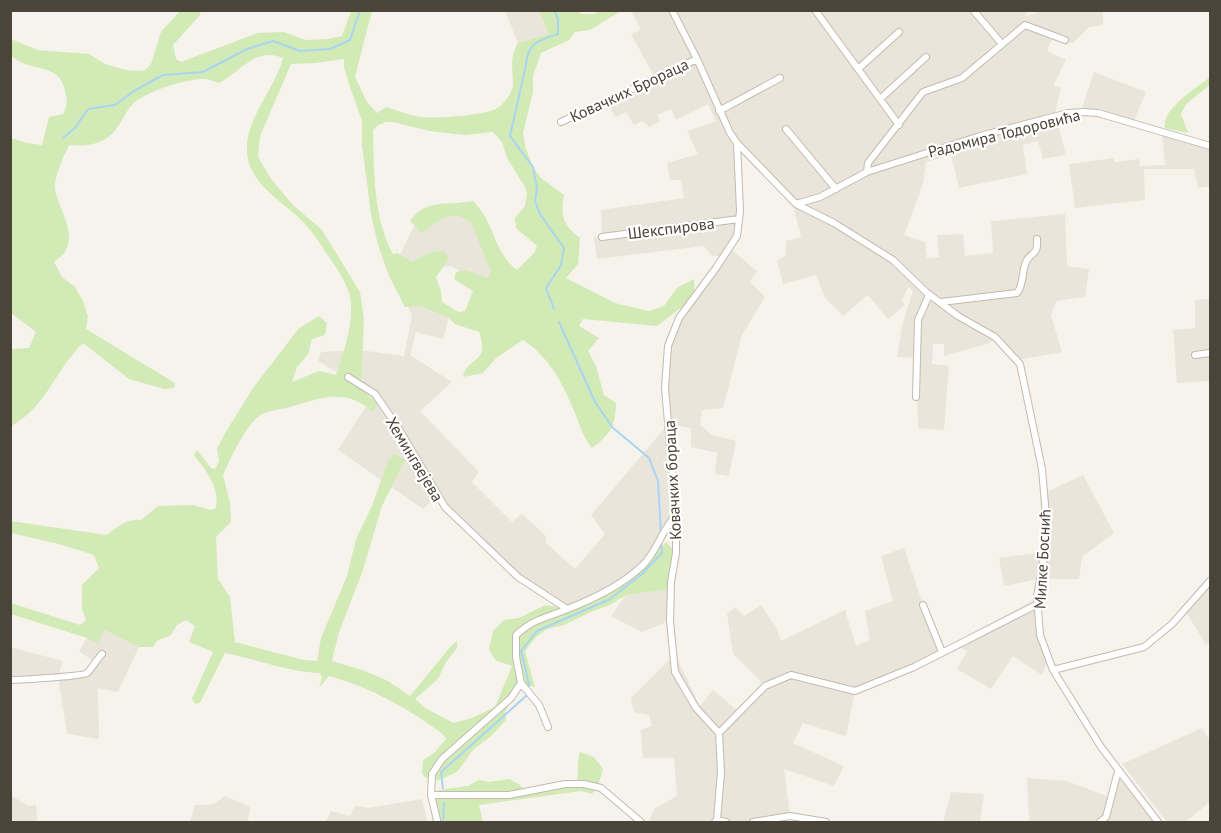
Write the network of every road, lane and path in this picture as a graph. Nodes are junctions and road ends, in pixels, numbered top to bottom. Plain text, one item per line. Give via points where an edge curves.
1 (672, 10) edge
2 (815, 10) edge
3 (973, 10) edge
4 (899, 32) dead end
5 (1065, 40) dead end
6 (1002, 44) junction
7 (926, 57) dead end
8 (697, 59) junction
9 (858, 69) junction
10 (780, 78) dead end
11 (880, 99) junction
12 (719, 111) junction
13 (561, 122) dead end
14 (899, 125) junction
15 (786, 129) dead end
16 (737, 143) junction
17 (1210, 146) edge
18 (867, 172) junction
19 (836, 189) junction
20 (796, 204) junction
21 (739, 219) junction
22 (602, 237) dead end
23 (1037, 239) dead end
24 (929, 295) junction
25 (940, 303) junction
26 (1210, 354) edge
27 (1195, 355) dead end
28 (348, 377) dead end
29 (916, 397) dead end
30 (676, 515) junction
31 (1210, 581) edge
32 (1038, 604) junction
33 (923, 605) dead end
34 (567, 609) junction
35 (942, 652) junction
36 (102, 654) dead end
37 (1053, 670) junction
38 (10, 680) edge
39 (521, 683) junction
40 (548, 727) dead end
41 (719, 733) junction
42 (1118, 771) junction
43 (432, 795) junction
44 (716, 821) edge
45 (436, 822) edge
46 (641, 822) edge
47 (726, 822) edge
48 (753, 822) edge
49 (826, 822) edge
50 (1100, 822) edge
51 (1158, 822) edge

1 - 8 street, Ковачких бораца
2 - 9 street
3 - 6 street
4 - 9 street
5 - 6 street via 1025,25
6 - 14 street via 962,78 923,92
7 - 11 street
8 - 12 street, Ковачких бораца
8 - 13 street, Ковачких Брораца
9 - 11 street
10 - 12 street
11 - 14 street
12 - 16 street, Ковачких бораца
14 - 18 street via 868,163
15 - 19 street
16 - 20 street, Ковачких бораца
16 - 21 street, Ковачких бораца
17 - 18 street, Радомира Тодоровића via 1084,111 980,136
18 - 19 street, Радомира Тодоровића
19 - 20 street, Радомира Тодоровића
20 - 24 street, Милке Боснић via 893,260
21 - 22 street, Шекспирова
21 - 30 street, Ковачких бораца via 737,236 679,318 668,346 665,388
23 - 25 street via 1017,293
24 - 25 street, Милке Боснић
24 - 29 street via 918,320
25 - 32 street, Милке Боснић via 995,337 1020,364 1042,469 1046,516
26 - 27 street
28 - 34 street, Хемингвејева via 375,394 445,507 518,577
30 - 34 street via 644,565 614,586
30 - 41 street, Ковачких бораца via 670,621 675,672 696,708
31 - 37 street via 1172,624 1144,647
32 - 35 street
32 - 37 street, Милке Боснић via 1040,635
33 - 35 street
34 - 39 street via 531,622 516,635
35 - 41 street via 914,668 855,691 791,675 765,686
36 - 38 street via 87,674
37 - 42 street, Милке Боснић
39 - 40 street via 539,705
39 - 43 street via 511,698 442,759 432,774
41 - 44 street via 721,772
42 - 50 street via 1106,817
42 - 51 street, Милке Боснић
43 - 45 street
43 - 46 street via 509,795 584,784 601,788
44 - 47 street
48 - 49 street via 790,816

